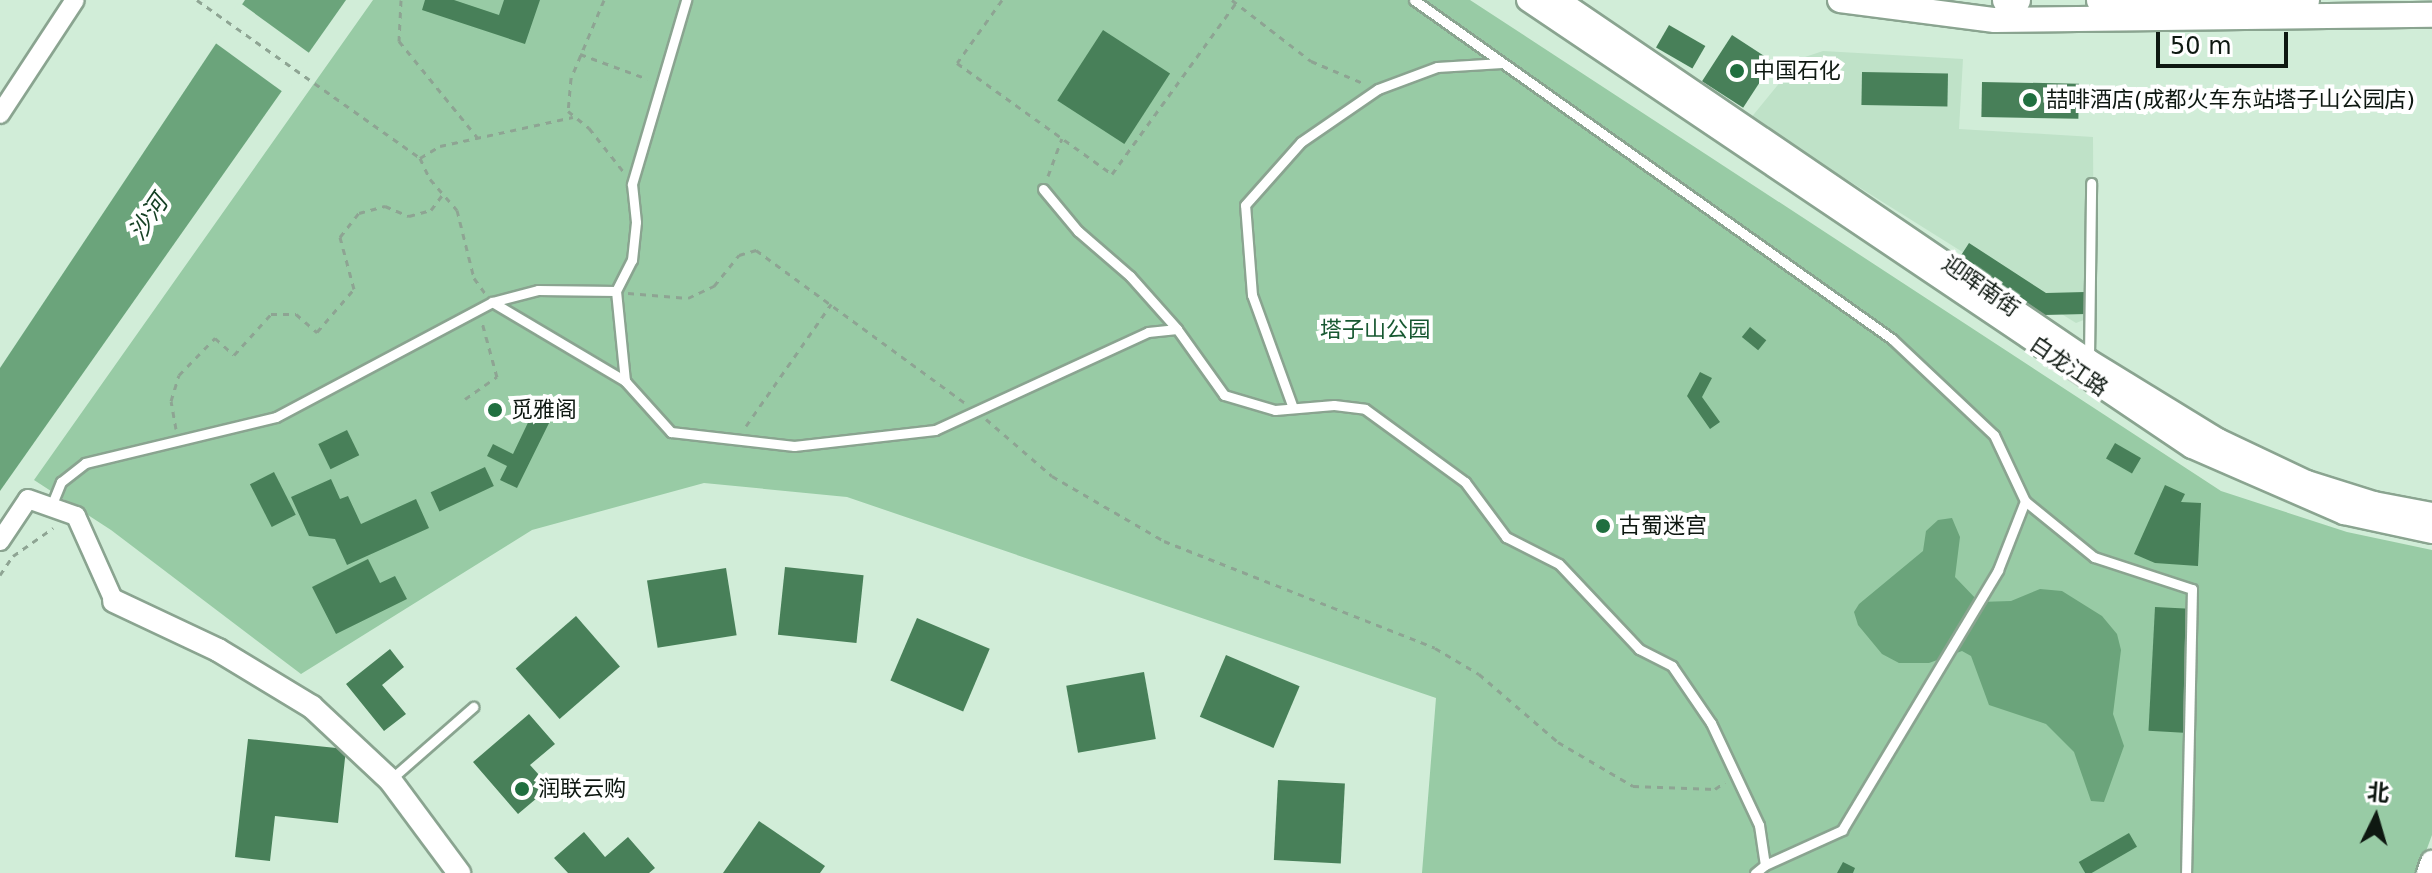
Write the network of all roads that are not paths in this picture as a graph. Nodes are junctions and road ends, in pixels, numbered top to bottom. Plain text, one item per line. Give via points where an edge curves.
1 (75, 0) edge
2 (686, 0) edge
3 (1414, 0) edge
4 (1528, 0) edge
5 (1558, 0) edge
6 (2007, 0) edge
7 (2016, 0) edge
8 (2101, 0) edge
9 (2305, 0) edge
10 (2385, 0) edge
11 (1847, 1) edge
12 (2432, 15) edge
13 (2225, 19) junction
14 (1503, 63) junction
15 (0, 114) edge
16 (2091, 183) dead end
17 (1043, 189) road end
18 (616, 291) junction
19 (492, 302) junction
20 (1177, 329) junction
21 (2089, 361) junction
22 (625, 381) junction
23 (1293, 408) junction
24 (2025, 501) junction
25 (52, 504) junction
26 (2432, 514) edge
27 (2432, 532) edge
28 (0, 541) edge
29 (114, 601) joint
30 (473, 707) dead end
31 (390, 780) junction
32 (2432, 862) edge
33 (1765, 865) junction
34 (459, 873) edge
35 (1755, 873) edge
36 (2186, 873) edge
37 (2428, 873) edge

1 - 15 street
2 - 18 lane via 632,184 632,260
3 - 14 lane
4 - 27 street, 白龙江路 via 2192,447 2344,513
5 - 21 street, 迎晖南街
6 - 7 highway
8 - 9 highway
10 - 13 main road
11 - 13 main road via 1995,20
12 - 13 main road
14 - 23 lane via 1437,67 1378,89 1301,142 1245,205 1252,295
14 - 24 lane via 1892,339 1994,435
16 - 21 lane
17 - 20 lane
18 - 19 lane via 538,290
18 - 22 lane
19 - 22 lane
19 - 25 lane via 276,417 85,463 61,482
20 - 22 lane via 1148,332 935,430 794,446 671,432
20 - 23 lane via 1224,395 1275,410
21 - 26 street, 迎晖南街 via 2218,440 2296,477 2374,503
23 - 33 lane via 1365,409 1465,482 1506,537 1559,564 1639,649 1672,666 1711,723 1759,825
24 - 33 lane via 1998,570 1842,830
24 - 36 lane via 2094,557 2192,589
25 - 28 street via 28,499
25 - 29 street via 76,516
29 - 31 street via 271,679 344,734
30 - 31 lane
31 - 34 street
32 - 37 street
33 - 35 lane

